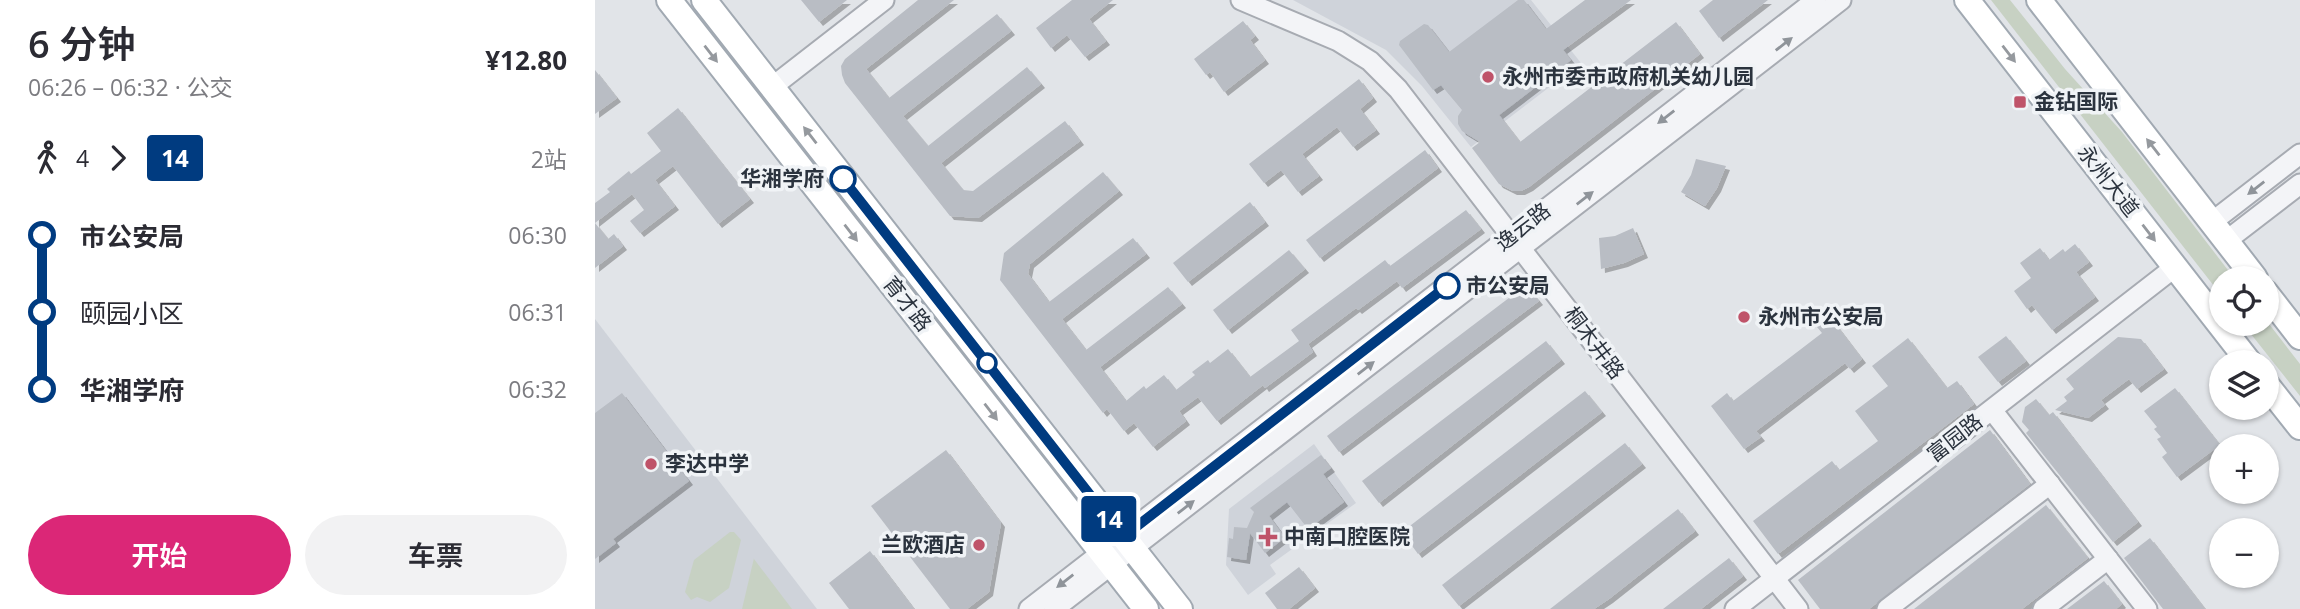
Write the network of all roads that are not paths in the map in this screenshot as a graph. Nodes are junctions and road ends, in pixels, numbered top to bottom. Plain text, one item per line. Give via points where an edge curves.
1 (669, 0) edge
2 (704, 0) edge
3 (884, 0) edge
4 (1241, 0) edge
5 (1816, 0) edge
6 (1841, 0) edge
7 (1967, 0) edge
8 (2023, 0) edge
9 (2039, 0) edge
10 (772, 87) junction
11 (2109, 91) junction
12 (2300, 154) edge
13 (2300, 184) edge
14 (2219, 231) junction
15 (1517, 242) junction
16 (2246, 266) edge
17 (2175, 267) junction
18 (2279, 310) edge
19 (2300, 337) edge
20 (2240, 350) edge
21 (2279, 400) edge
22 (1992, 410) junction
23 (2300, 427) edge
24 (1065, 462) junction
25 (1043, 478) junction
26 (2050, 484) junction
27 (1128, 542) junction
28 (1106, 559) junction
29 (2108, 559) junction
30 (1775, 579) junction
31 (1029, 609) edge
32 (1054, 609) edge
33 (1146, 609) edge
34 (1180, 609) edge
35 (1735, 609) edge
36 (1798, 609) edge
37 (1887, 609) edge
38 (2043, 609) edge
39 (2147, 609) edge

1 -> 25 main road, 育才路
2 - 10 main road, 育才路
3 - 10 street
4 - 15 street, 桐木井路 via 1338,41 1370,61 1398,89
5 -> 15 street, 逸云路
15 -> 6 street, 逸云路
7 -> 17 main road, 永州大道
8 - 11 main road via 2075,68
9 - 11 main road
24 -> 10 main road, 育才路
14 -> 11 main road
12 -> 14 street
13 - 14 street
14 - 16 main road
15 - 27 street, 逸云路
15 - 30 street, 桐木井路
17 - 20 main road, 永州大道
17 - 22 street, 富园路
18 - 19 main road
21 - 23 main road
22 - 26 street
22 - 30 street, 富园路
24 - 25 main road
24 - 27 main road, 育才路
25 - 28 main road, 育才路
26 - 29 street
26 - 37 street
27 - 28 street, 逸云路
27 - 34 main road, 育才路
28 -> 31 street, 逸云路
28 - 32 street, 逸云路
28 - 33 main road, 育才路
29 - 38 street
29 - 39 street
30 - 35 street, 富园路
30 - 36 street, 桐木井路

